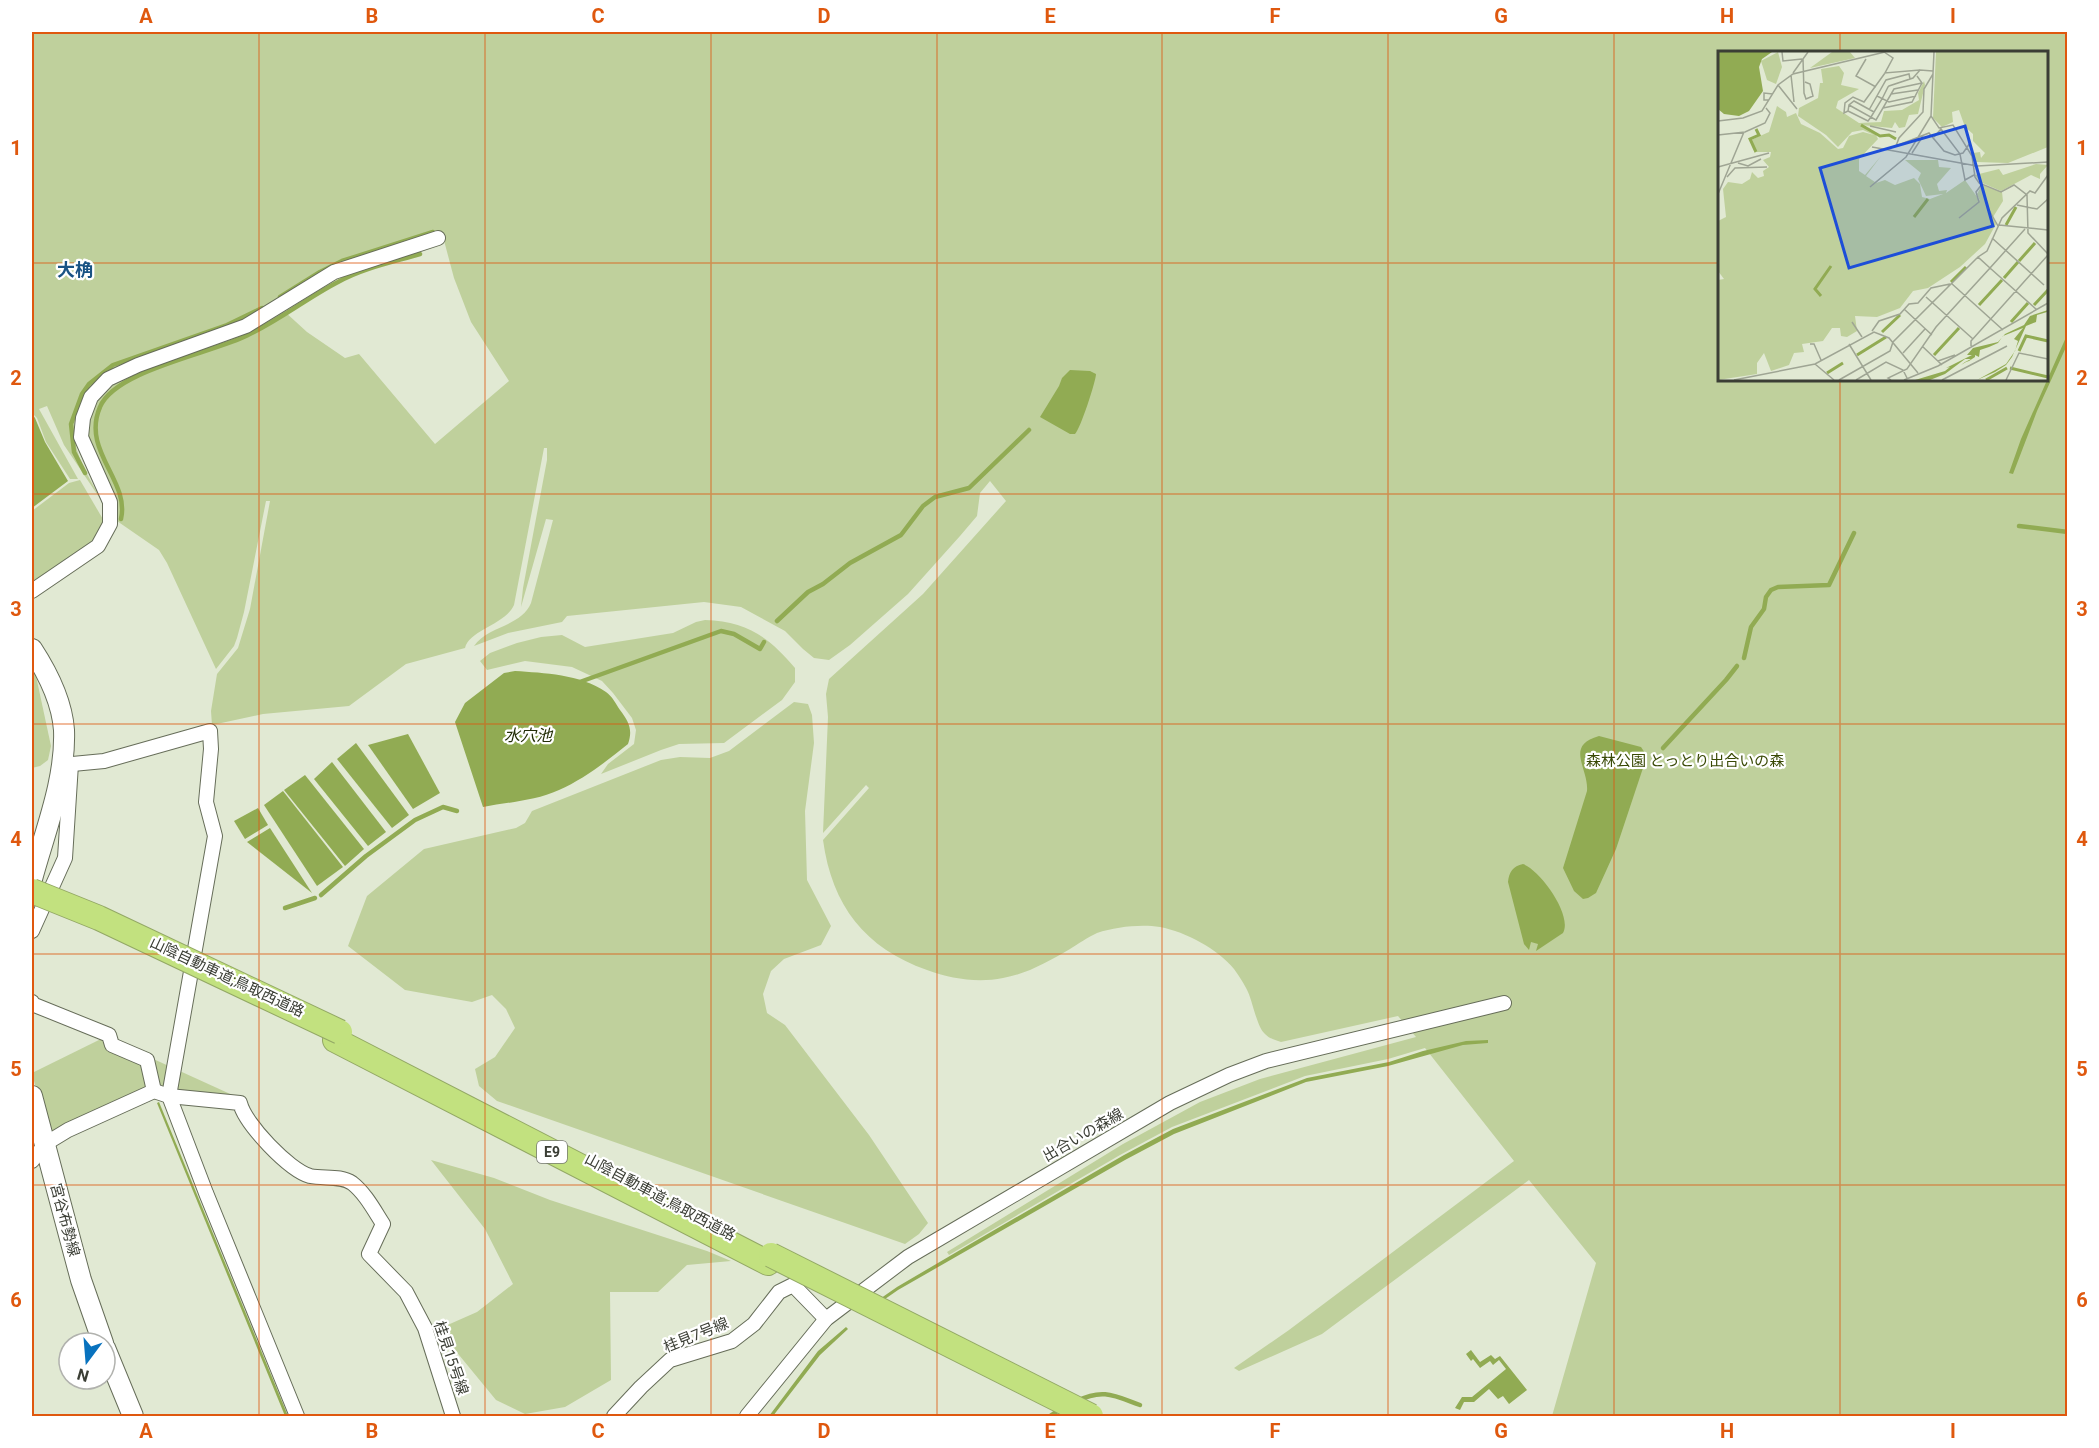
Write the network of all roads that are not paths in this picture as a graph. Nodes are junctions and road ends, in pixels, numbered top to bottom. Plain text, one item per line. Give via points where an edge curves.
1 (438, 238) dead end
2 (32, 591) edge
3 (32, 649) edge
4 (67, 765) junction
5 (32, 879) edge
6 (32, 891) edge
7 (32, 902) edge
8 (32, 931) edge
9 (32, 1002) edge
10 (1504, 1003) dead end
11 (337, 1036) junction
12 (154, 1090) junction
13 (32, 1095) edge
14 (169, 1096) junction
15 (45, 1144) junction
16 (32, 1161) edge
17 (770, 1259) junction
18 (826, 1319) junction
19 (99, 1331) edge
20 (117, 1377) edge
21 (133, 1416) edge
22 (297, 1416) edge
23 (453, 1416) edge
24 (614, 1416) edge
25 (747, 1416) edge
26 (1073, 1416) edge
27 (1091, 1416) edge

1 - 2 street via 334,272 246,327 108,379 92,397 83,418 81,437 111,502 111,524 98,546
3 - 4 street via 60,705
4 - 5 street
4 - 8 street via 66,858
4 - 14 street via 104,762 210,731 206,802 215,836
6 - 11 highway, 山陰自動車道;鳥取西道路 / E9, bridge via 140,937
7 - 11 highway, 山陰自動車道;鳥取西道路 / E9
9 - 12 street via 109,1035 112,1045 147,1060
10 - 18 street, 出合いの森線 via 1266,1061 1229,1075 1170,1103 908,1257
11 - 17 highway, 山陰自動車道;鳥取西道路 / E9
12 - 14 street
12 - 15 street
13 - 15 street, 宮谷布勢線
14 - 22 street
14 - 23 street, 桂見15号線 via 240,1103 242,1112 270,1147 300,1172 351,1183 369,1203 384,1224 369,1254 406,1292 424,1328
15 - 16 street
15 - 19 street, 宮谷布勢線 via 81,1280
17 - 26 highway, 山陰自動車道;鳥取西道路 / E9
17 - 27 highway, 山陰自動車道;鳥取西道路 / E9, bridge
18 - 24 street, 桂見7号線 via 793,1285 779,1292 754,1324 732,1341 670,1360
18 - 25 street, 出合いの森線
20 - 21 street

